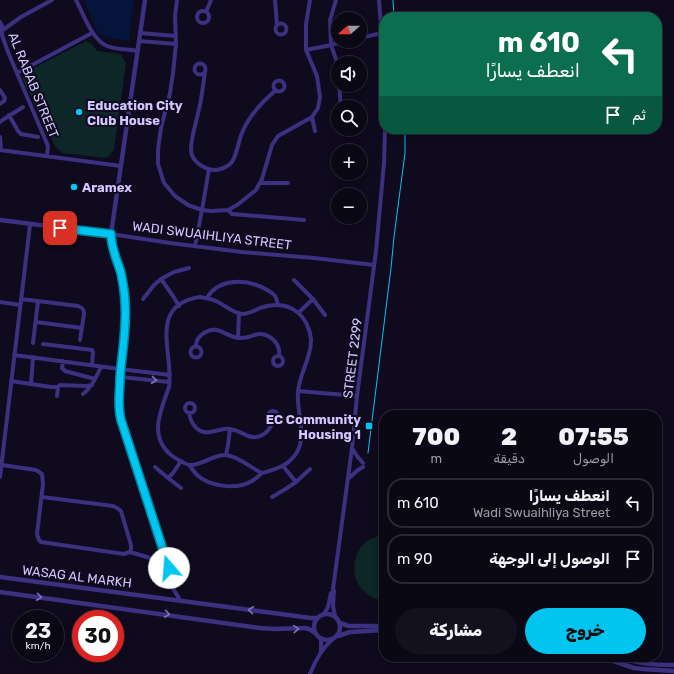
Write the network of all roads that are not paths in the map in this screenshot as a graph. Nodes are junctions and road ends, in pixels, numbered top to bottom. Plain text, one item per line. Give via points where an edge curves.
1 (38, 0) edge
2 (76, 0) edge
3 (145, 0) edge
4 (177, 0) edge
5 (211, 0) edge
6 (276, 0) edge
7 (310, 0) edge
8 (336, 0) edge
9 (379, 0) edge
10 (51, 1) edge
11 (41, 6) junction
12 (204, 12) dead end
13 (380, 12) edge
14 (0, 22) edge
15 (279, 25) dead end
16 (1, 31) edge
17 (92, 33) junction
18 (140, 33) junction
19 (151, 34) junction
20 (379, 34) edge
21 (176, 36) junction
22 (367, 36) edge
23 (139, 41) junction
24 (150, 42) junction
25 (176, 44) junction
26 (330, 45) junction
27 (306, 50) junction
28 (138, 51) junction
29 (334, 56) edge
30 (205, 72) junction
31 (17, 73) junction
32 (200, 75) junction
33 (203, 81) junction
34 (0, 90) edge
35 (276, 90) dead end
36 (0, 104) edge
37 (22, 107) dead end
38 (9, 115) junction
39 (312, 117) junction
40 (1, 120) edge
41 (315, 131) dead end
42 (385, 134) edge
43 (0, 137) edge
44 (38, 137) dead end
45 (0, 150) edge
46 (47, 156) junction
47 (122, 166) junction
48 (209, 169) junction
49 (260, 183) junction
50 (288, 183) dead end
51 (202, 210) junction
52 (228, 210) junction
53 (0, 220) edge
54 (304, 220) dead end
55 (30, 225) junction
56 (111, 234) junction
57 (195, 246) junction
58 (374, 265) junction
59 (189, 268) dead end
60 (161, 279) junction
61 (294, 280) dead end
62 (207, 298) junction
63 (21, 299) junction
64 (143, 299) dead end
65 (313, 299) junction
66 (38, 301) junction
67 (0, 302) edge
68 (20, 305) junction
69 (278, 305) junction
70 (179, 306) junction
71 (240, 313) junction
72 (298, 313) junction
73 (325, 315) dead end
74 (36, 322) junction
75 (82, 328) junction
76 (238, 338) junction
77 (80, 340) dead end
78 (34, 343) dead end
79 (43, 344) dead end
80 (196, 346) dead end
81 (14, 355) junction
82 (279, 356) dead end
83 (33, 357) junction
84 (63, 361) junction
85 (92, 365) junction
86 (101, 366) junction
87 (120, 369) junction
88 (137, 371) junction
89 (170, 375) junction
90 (120, 377) junction
91 (136, 378) junction
92 (95, 379) junction
93 (11, 381) junction
94 (169, 382) junction
95 (31, 384) junction
96 (92, 385) junction
97 (58, 387) junction
98 (298, 391) junction
99 (83, 394) dead end
100 (57, 396) dead end
101 (357, 396) junction
102 (189, 413) dead end
103 (271, 421) dead end
104 (230, 429) junction
105 (2, 437) edge
106 (352, 448) junction
107 (226, 455) junction
108 (181, 461) junction
109 (2, 465) junction
110 (189, 465) junction
111 (283, 466) junction
112 (155, 467) dead end
113 (310, 469) dead end
114 (262, 473) junction
115 (0, 476) edge
116 (168, 478) junction
117 (348, 478) junction
118 (296, 482) junction
119 (181, 488) dead end
120 (42, 497) junction
121 (272, 497) dead end
122 (129, 553) junction
123 (165, 557) junction
124 (0, 577) edge
125 (333, 589) junction
126 (174, 590) junction
127 (0, 592) edge
128 (169, 599) junction
129 (180, 600) junction
130 (324, 614) junction
131 (335, 616) junction
132 (318, 618) junction
133 (340, 623) junction
134 (379, 626) edge
135 (379, 630) edge
136 (315, 633) junction
137 (338, 636) junction
138 (321, 639) junction
139 (333, 640) junction
140 (321, 652) junction
141 (616, 662) edge
142 (633, 662) edge
143 (674, 665) edge
144 (674, 671) edge
145 (310, 674) edge

1 - 11 street
2 - 17 street
3 - 18 street
4 - 21 street
5 - 12 street
6 - 15 street
7 - 27 street via 306,24
8 - 26 street via 330,20
9 - 13 street
10 - 11 street
11 - 16 street
14 - 16 street, AL RABAB STREET
16 - 31 street, AL RABAB STREET
17 - 28 street via 100,42 111,48
17 - 31 street
18 - 19 street
18 - 23 street
19 - 21 street
19 - 24 street via 153,39
20 - 22 street
21 - 25 street
23 - 24 street
23 - 28 street
24 - 25 street
25 - 51 street via 170,93 161,128 158,164 164,183 175,196 188,205
26 - 27 street
26 - 29 street
27 - 39 street via 317,76 320,97 318,108
28 - 47 street
30 - 32 street
30 - 32 street via 205,66 198,64 195,69
30 - 33 street
31 - 46 street, AL RABAB STREET via 47,143
32 - 33 street
33 - 48 street via 191,151 194,160
34 - 36 street via 5,98
35 - 48 street via 248,122 231,164 222,169
37 - 38 street
38 - 40 street
38 - 44 street via 21,134
39 - 41 street
39 - 49 street via 278,136 272,145
42 - 58 street, STREET 2299
43 - 45 street
45 - 46 street
46 - 47 street
47 - 56 street
48 - 51 street
49 - 50 street
49 - 52 street via 249,197
51 - 52 street
51 - 57 street
52 - 54 street via 232,214
53 - 55 street, WADI SWUAIHLIYA STREET
55 - 56 street, WADI SWUAIHLIYA STREET
55 - 63 street
56 - 57 street, WADI SWUAIHLIYA STREET
56 - 87 street via 125,302
57 - 58 street, WADI SWUAIHLIYA STREET
58 - 101 street, STREET 2299
59 - 60 street
60 - 64 street
60 - 70 street
61 - 65 street
62 - 69 street via 210,292 218,287 230,282 242,282 260,286 273,294
62 - 70 street via 191,299
62 - 71 street
63 - 66 street
63 - 68 street
65 - 72 street
65 - 73 street
66 - 74 street
66 - 75 street via 82,308
67 - 68 street
68 - 81 street
69 - 71 street
69 - 72 street
70 - 89 street via 174,310 166,326
71 - 76 street
72 - 98 street via 308,328 311,344
74 - 75 street
74 - 78 street
75 - 77 street
76 - 80 street via 210,330 199,337
76 - 82 street via 258,334 268,336 278,347
79 - 85 street via 91,350
81 - 83 street
81 - 93 street
83 - 84 street
83 - 95 street
84 - 85 street
84 - 92 street via 62,368 65,371
85 - 86 street
86 - 87 street
86 - 92 street
87 - 88 street
87 - 90 street
88 - 89 street
88 - 91 street
89 - 94 street
90 - 91 street
90 - 123 street via 118,401 121,420
91 -> 94 street
92 - 96 street
93 - 95 street
93 - 105 street
94 - 108 street via 158,418 158,435 168,452
95 - 97 street
96 - 97 street
96 - 99 street
97 - 100 street
98 - 101 street
98 - 111 street via 300,446 294,458
101 - 106 street, STREET 2299
102 - 104 street via 192,424 202,432
103 - 104 street via 268,431 257,436
104 - 107 street
105 - 109 street
106 - 117 street, STREET 2299
106 - 117 street via 363,465
107 - 110 street
107 - 114 street
108 - 110 street
108 - 116 street
109 - 115 street
109 - 120 street via 39,471 43,480
110 - 114 street via 201,478 214,484 230,486 252,482
111 - 114 street
111 - 118 street
112 - 116 street
113 - 118 street
116 - 119 street
117 - 125 street, STREET 2299
118 - 121 street
120 - 122 street via 117,508 121,512 131,545
120 - 122 street via 37,534 41,542
122 - 123 street via 154,558
123 - 126 street
124 - 128 street, WASAG AL MARKH
125 - 130 street, STREET 2299
125 - 131 street, STREET 2299
126 - 128 street
126 - 129 street
127 -> 136 street, WASAG AL MARKH via 260,628 305,628
128 - 129 street, WASAG AL MARKH
132 -> 129 street, WASAG AL MARKH
130 - 131 street
130 - 132 street
131 - 133 street
132 - 136 street via 314,625
133 - 134 street via 349,626
133 - 137 street
135 - 137 street via 350,632
136 - 138 street
137 - 139 street
138 - 139 street
138 - 140 street
139 - 140 street
140 - 145 street
141 - 144 street via 634,668
142 - 143 street

